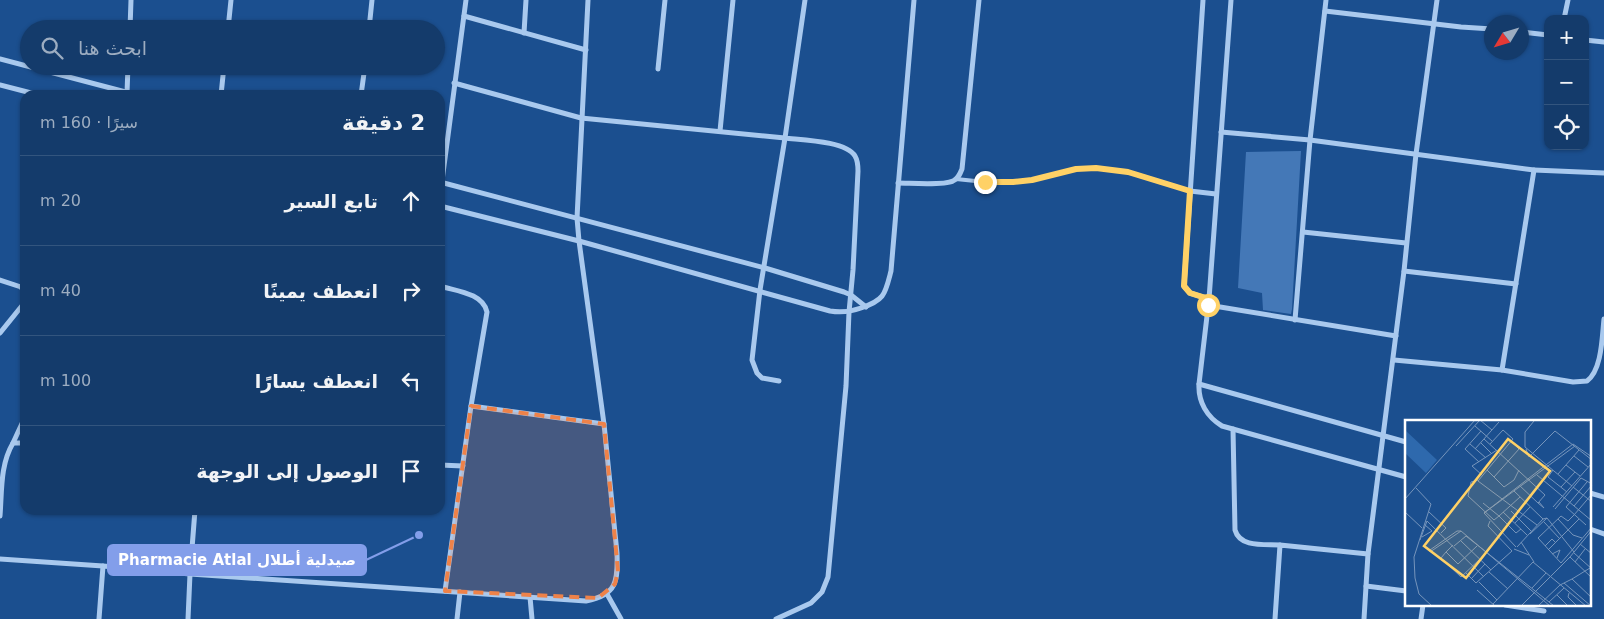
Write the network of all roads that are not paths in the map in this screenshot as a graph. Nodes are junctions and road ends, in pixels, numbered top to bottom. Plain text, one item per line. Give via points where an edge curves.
1 (131, 0) edge
2 (231, 0) edge
3 (372, 0) edge
4 (466, 0) edge
5 (526, 0) edge
6 (588, 0) edge
7 (665, 0) edge
8 (733, 0) edge
9 (805, 0) edge
10 (914, 0) edge
11 (979, 0) edge
12 (1203, 0) edge
13 (1231, 0) edge
14 (1326, 0) edge
15 (1437, 0) edge
16 (1568, 0) edge
17 (1325, 11) junction
18 (1565, 15) edge
19 (464, 16) junction
20 (130, 20) edge
21 (229, 20) edge
22 (370, 20) edge
23 (1434, 24) junction
24 (1484, 28) edge
25 (524, 33) junction
26 (1529, 33) edge
27 (1544, 35) edge
28 (1589, 40) edge
29 (1604, 42) edge
30 (586, 50) junction
31 (0, 59) edge
32 (20, 65) edge
33 (658, 70) dead end
34 (58, 75) edge
35 (128, 75) edge
36 (223, 75) edge
37 (363, 75) edge
38 (454, 83) junction
39 (0, 84) edge
40 (21, 90) edge
41 (112, 90) edge
42 (127, 90) edge
43 (222, 90) edge
44 (362, 90) edge
45 (581, 118) junction
46 (720, 131) junction
47 (1221, 132) junction
48 (785, 138) junction
49 (1310, 140) junction
50 (445, 152) edge
51 (1416, 154) junction
52 (1534, 170) junction
53 (1604, 173) edge
54 (956, 180) junction
55 (445, 183) edge
56 (898, 183) junction
57 (1190, 191) junction
58 (1216, 194) junction
59 (445, 207) edge
60 (577, 218) junction
61 (1303, 232) junction
62 (579, 241) junction
63 (1406, 243) junction
64 (765, 268) junction
65 (1404, 271) junction
66 (0, 280) edge
67 (1516, 284) junction
68 (20, 287) edge
69 (445, 288) edge
70 (760, 290) junction
71 (851, 295) junction
72 (1208, 302) junction
73 (866, 307) junction
74 (20, 308) edge
75 (849, 312) junction
76 (1604, 319) edge
77 (1295, 320) junction
78 (0, 333) edge
79 (1396, 336) junction
80 (1394, 360) junction
81 (1502, 370) junction
82 (778, 381) dead end
83 (1199, 384) junction
84 (471, 406) junction
85 (604, 424) junction
86 (20, 428) edge
87 (1233, 429) junction
88 (1384, 436) junction
89 (1405, 442) edge
90 (13, 443) junction
91 (20, 443) edge
92 (445, 465) edge
93 (464, 466) junction
94 (1378, 469) junction
95 (1405, 477) edge
96 (195, 515) edge
97 (0, 516) edge
98 (1592, 530) edge
99 (1604, 534) edge
100 (1280, 545) junction
101 (1368, 554) junction
102 (0, 559) edge
103 (103, 566) junction
104 (190, 574) junction
105 (1366, 586) junction
106 (445, 591) junction
107 (1405, 591) edge
108 (460, 592) junction
109 (606, 594) junction
110 (530, 597) junction
111 (1423, 606) edge
112 (1512, 606) edge
113 (1544, 611) dead end
114 (99, 619) edge
115 (188, 619) edge
116 (457, 619) edge
117 (532, 619) edge
118 (621, 619) edge
119 (776, 619) edge
120 (1275, 619) edge
121 (1364, 619) edge
122 (1421, 619) edge

1 - 20 street
2 - 21 street
3 - 22 street
4 - 19 street
5 - 25 street
6 - 30 street
7 - 33 street
8 - 46 street
9 - 48 street
10 - 56 street
11 - 54 street via 962,169
12 - 57 street
13 - 47 street
14 - 17 street
15 - 23 street
16 - 18 street
17 - 23 street
17 - 49 street
19 - 25 street
19 - 38 street
23 - 24 street
23 - 51 street
25 - 30 street
26 - 27 street
28 - 29 street
30 - 45 street
31 - 32 street
34 - 41 street
35 - 42 street
36 - 43 street
37 - 44 street
38 - 45 street
38 - 50 street
39 - 40 street
45 - 46 street
45 - 60 street
46 - 48 street
47 - 49 street
47 - 58 street
48 - 64 street
48 - 71 street via 838,145 851,151 858,162
49 - 51 street
49 - 61 street
51 - 52 street
51 - 63 street
52 - 53 street
52 - 67 street
54 - 56 street via 947,183
54 - 57 lane via 1013,182 1096,168 1128,172
55 - 60 street
56 - 73 street via 891,271 881,298
57 - 58 street
57 - 72 street via 1184,286
58 - 72 street
59 - 62 street
60 - 62 street
60 - 64 street
61 - 63 street
61 - 77 street
62 - 70 street
62 - 85 street
63 - 65 street
64 - 70 street
64 - 71 street
65 - 67 street
65 - 79 street
66 - 68 street
67 - 81 street
69 - 84 street via 474,297 486,306
70 - 75 street via 830,311
70 - 82 street via 752,360 762,378
71 - 73 street
71 - 75 street
72 - 77 street
72 - 83 street
73 - 75 street
74 - 78 street
75 - 119 street via 846,386 828,577 822,592 811,603
76 - 81 street via 1598,365 1588,381 1573,382
77 - 79 street
79 - 80 street
80 - 81 street
80 - 88 street
83 - 87 street via 1201,401 1209,415
83 - 88 street
84 - 85 street
84 - 93 street
85 - 109 street via 618,571 615,584
86 - 90 street
87 - 94 street
87 - 100 street via 1237,536 1246,542
88 - 89 street
88 - 94 street
90 - 91 street
90 - 97 street via 3,467
92 - 93 street
93 - 106 street
94 - 95 street
94 - 101 street
96 - 104 street
98 - 99 street
100 - 101 street
100 - 120 street
101 - 105 street
102 - 103 street
103 - 104 street
103 - 114 street
104 - 106 street
104 - 115 street
105 - 107 street
105 - 121 street
106 - 108 street
108 - 110 street
108 - 116 street
109 - 110 street via 586,601
109 - 118 street
110 - 117 street
111 - 122 street
112 - 113 street

